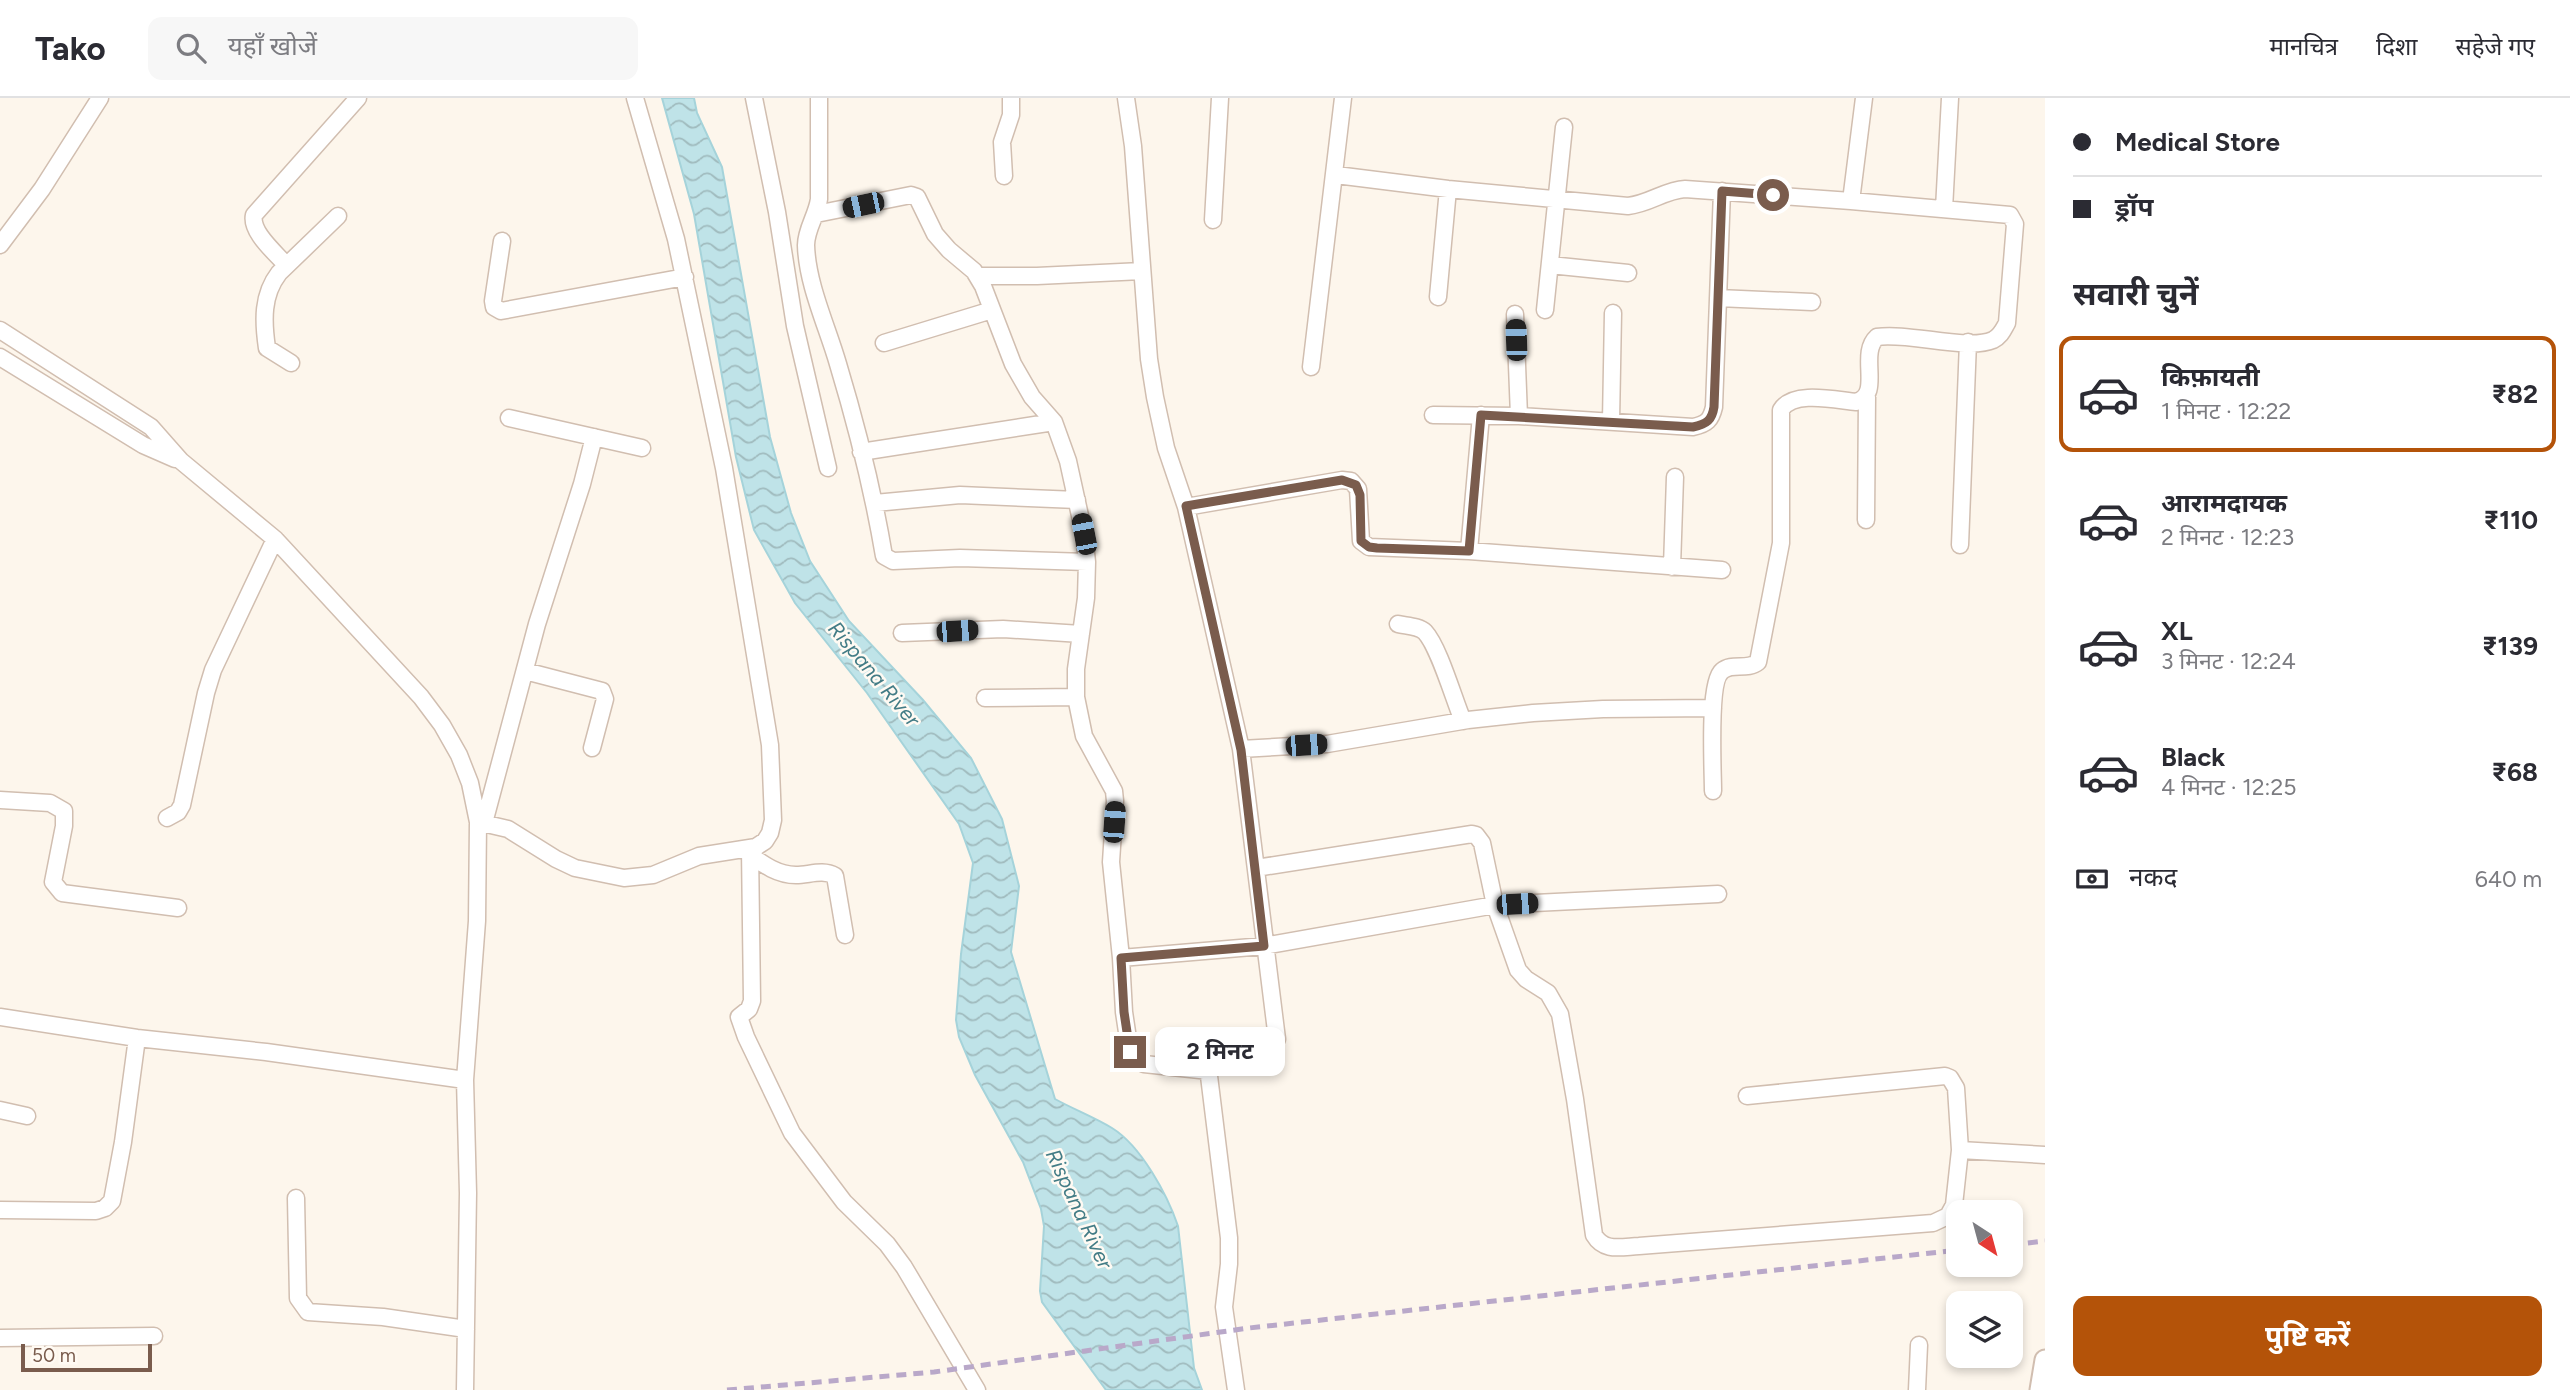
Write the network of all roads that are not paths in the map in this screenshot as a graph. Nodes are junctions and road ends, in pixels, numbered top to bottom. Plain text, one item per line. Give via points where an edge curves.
1 (100, 98) edge
2 (358, 98) edge
3 (635, 98) edge
4 (754, 98) edge
5 (819, 98) edge
6 (1011, 98) edge
7 (1126, 98) edge
8 (1220, 98) edge
9 (1343, 98) edge
10 (1864, 98) edge
11 (1950, 98) edge
12 (1564, 127) dead end
13 (1336, 175) junction
14 (1004, 176) dead end
15 (1448, 189) junction
16 (1722, 191) junction
17 (1555, 199) junction
18 (1851, 201) junction
19 (1944, 209) junction
20 (816, 214) junction
21 (338, 216) dead end
22 (1213, 220) dead end
23 (502, 241) dead end
24 (0, 245) edge
25 (286, 265) junction
26 (1549, 265) junction
27 (1142, 271) junction
28 (1628, 273) dead end
29 (977, 276) junction
30 (685, 277) junction
31 (1438, 297) dead end
32 (1718, 298) junction
33 (1812, 302) dead end
34 (992, 310) junction
35 (1545, 310) dead end
36 (1613, 313) dead end
37 (1515, 314) dead end
38 (0, 330) edge
39 (1968, 342) junction
40 (884, 343) dead end
41 (0, 357) edge
42 (291, 363) dead end
43 (1311, 368) dead end
44 (1867, 397) junction
45 (1433, 415) dead end
46 (1481, 415) junction
47 (1519, 416) junction
48 (509, 418) dead end
49 (1611, 421) junction
50 (1054, 422) junction
51 (594, 437) junction
52 (642, 448) dead end
53 (861, 452) junction
54 (181, 461) junction
55 (828, 468) dead end
56 (1675, 477) dead end
57 (1077, 500) junction
58 (875, 503) junction
59 (1186, 506) junction
60 (1866, 520) dead end
61 (275, 539) junction
62 (1960, 545) dead end
63 (1469, 551) junction
64 (1087, 562) junction
65 (1672, 567) junction
66 (1722, 570) dead end
67 (1398, 624) dead end
68 (902, 633) dead end
69 (1082, 634) junction
70 (525, 671) junction
71 (1076, 697) junction
72 (985, 698) dead end
73 (1713, 708) junction
74 (1463, 721) junction
75 (592, 748) dead end
76 (1241, 750) junction
77 (1713, 791) dead end
78 (0, 800) edge
79 (167, 818) dead end
80 (481, 822) junction
81 (750, 852) junction
82 (1256, 869) junction
83 (1718, 894) dead end
84 (1495, 905) junction
85 (178, 908) dead end
86 (845, 935) dead end
87 (1264, 946) junction
88 (1121, 958) junction
89 (0, 1017) edge
90 (136, 1038) junction
91 (1209, 1071) junction
92 (465, 1080) junction
93 (1747, 1097) dead end
94 (0, 1110) edge
95 (27, 1116) dead end
96 (1960, 1150) junction
97 (2045, 1155) edge
98 (296, 1198) dead end
99 (0, 1210) edge
100 (466, 1329) junction
101 (154, 1336) dead end
102 (0, 1338) edge
103 (1919, 1345) dead end
104 (2045, 1360) edge
105 (465, 1390) edge
106 (977, 1390) edge
107 (1236, 1390) edge
108 (1917, 1390) edge
109 (2040, 1390) edge

1 - 24 street
2 - 25 street via 254,215 256,229
3 - 30 street
4 - 55 street via 795,326
5 - 20 street
6 - 14 street via 1002,142
7 - 27 street
8 - 22 street
9 - 13 street
10 - 18 street
11 - 19 street
12 - 17 street
13 - 15 street
13 - 43 street
15 - 17 street
15 - 31 street
16 - 17 street via 1674,190 1628,205
16 - 18 street
16 - 32 street
17 - 26 street
18 - 19 street
19 - 39 street via 2006,213 2015,224 2007,323 1997,338
20 - 29 street via 914,196 941,241
20 - 53 street via 806,237 809,265
21 - 25 street
23 - 30 street via 493,301 501,311
25 - 42 street via 265,298 266,344 268,351
26 - 28 street
26 - 35 street
27 - 29 street
27 - 59 street via 1160,428
29 - 34 street
30 - 81 street via 724,468 770,745 773,820 765,841
32 - 33 street
32 - 49 street via 1710,419 1693,427
34 - 40 street
34 - 50 street via 1018,375
36 - 49 street
37 - 47 street
38 - 54 street via 151,427
39 - 44 street via 1877,337 1869,352
39 - 62 street
41 - 54 street via 142,445
44 - 60 street
44 - 73 street via 1856,402 1794,399 1781,410 1781,543 1761,656 1754,665 1721,671
45 - 46 street
46 - 47 street
46 - 63 street
47 - 49 street
48 - 51 street
50 - 53 street
50 - 57 street
51 - 52 street
51 - 70 street
53 - 58 street
54 - 61 street
56 - 65 street
57 - 58 street via 960,495
57 - 64 street
58 - 64 street via 884,556 890,561
59 - 63 street via 1342,480 1356,485 1360,495 1364,544
59 - 76 street
61 - 79 street via 213,670 182,806
61 - 80 street via 442,725 459,755
63 - 65 street
64 - 69 street
65 - 66 street
67 - 74 street via 1426,634
68 - 69 street via 1003,629
69 - 71 street
70 - 75 street via 602,691 605,699
70 - 80 street
71 - 72 street
71 - 88 street via 1084,736 1114,790 1111,862
73 - 74 street via 1603,709
73 - 77 street
74 - 76 street via 1363,739
76 - 82 street
78 - 85 street via 50,803 64,811 53,882 62,893
80 - 81 street via 508,829 575,868 624,878 653,875 699,856
80 - 92 street
81 - 86 street via 781,873 835,876
81 - 106 street via 752,1001 739,1017 746,1037 792,1133 844,1202 894,1252
82 - 84 street via 1475,835 1482,843
82 - 87 street
83 - 84 street
84 - 87 street
84 - 96 street via 1518,970 1548,993 1560,1014 1599,1244 1639,1246 1933,1223 1948,1216 1954,1205
87 - 88 street
87 - 91 street via 1276,1044 1268,1051
88 - 91 street via 1130,1052 1144,1063
89 - 90 street
90 - 92 street
90 - 99 street via 109,1205 96,1211
91 - 107 street via 1229,1238 1224,1307
92 - 100 street
93 - 96 street via 1945,1076 1956,1088
94 - 95 street
96 - 97 street
98 - 100 street via 298,1298 308,1312
100 - 105 street
101 - 102 street
103 - 108 street
104 - 109 street

